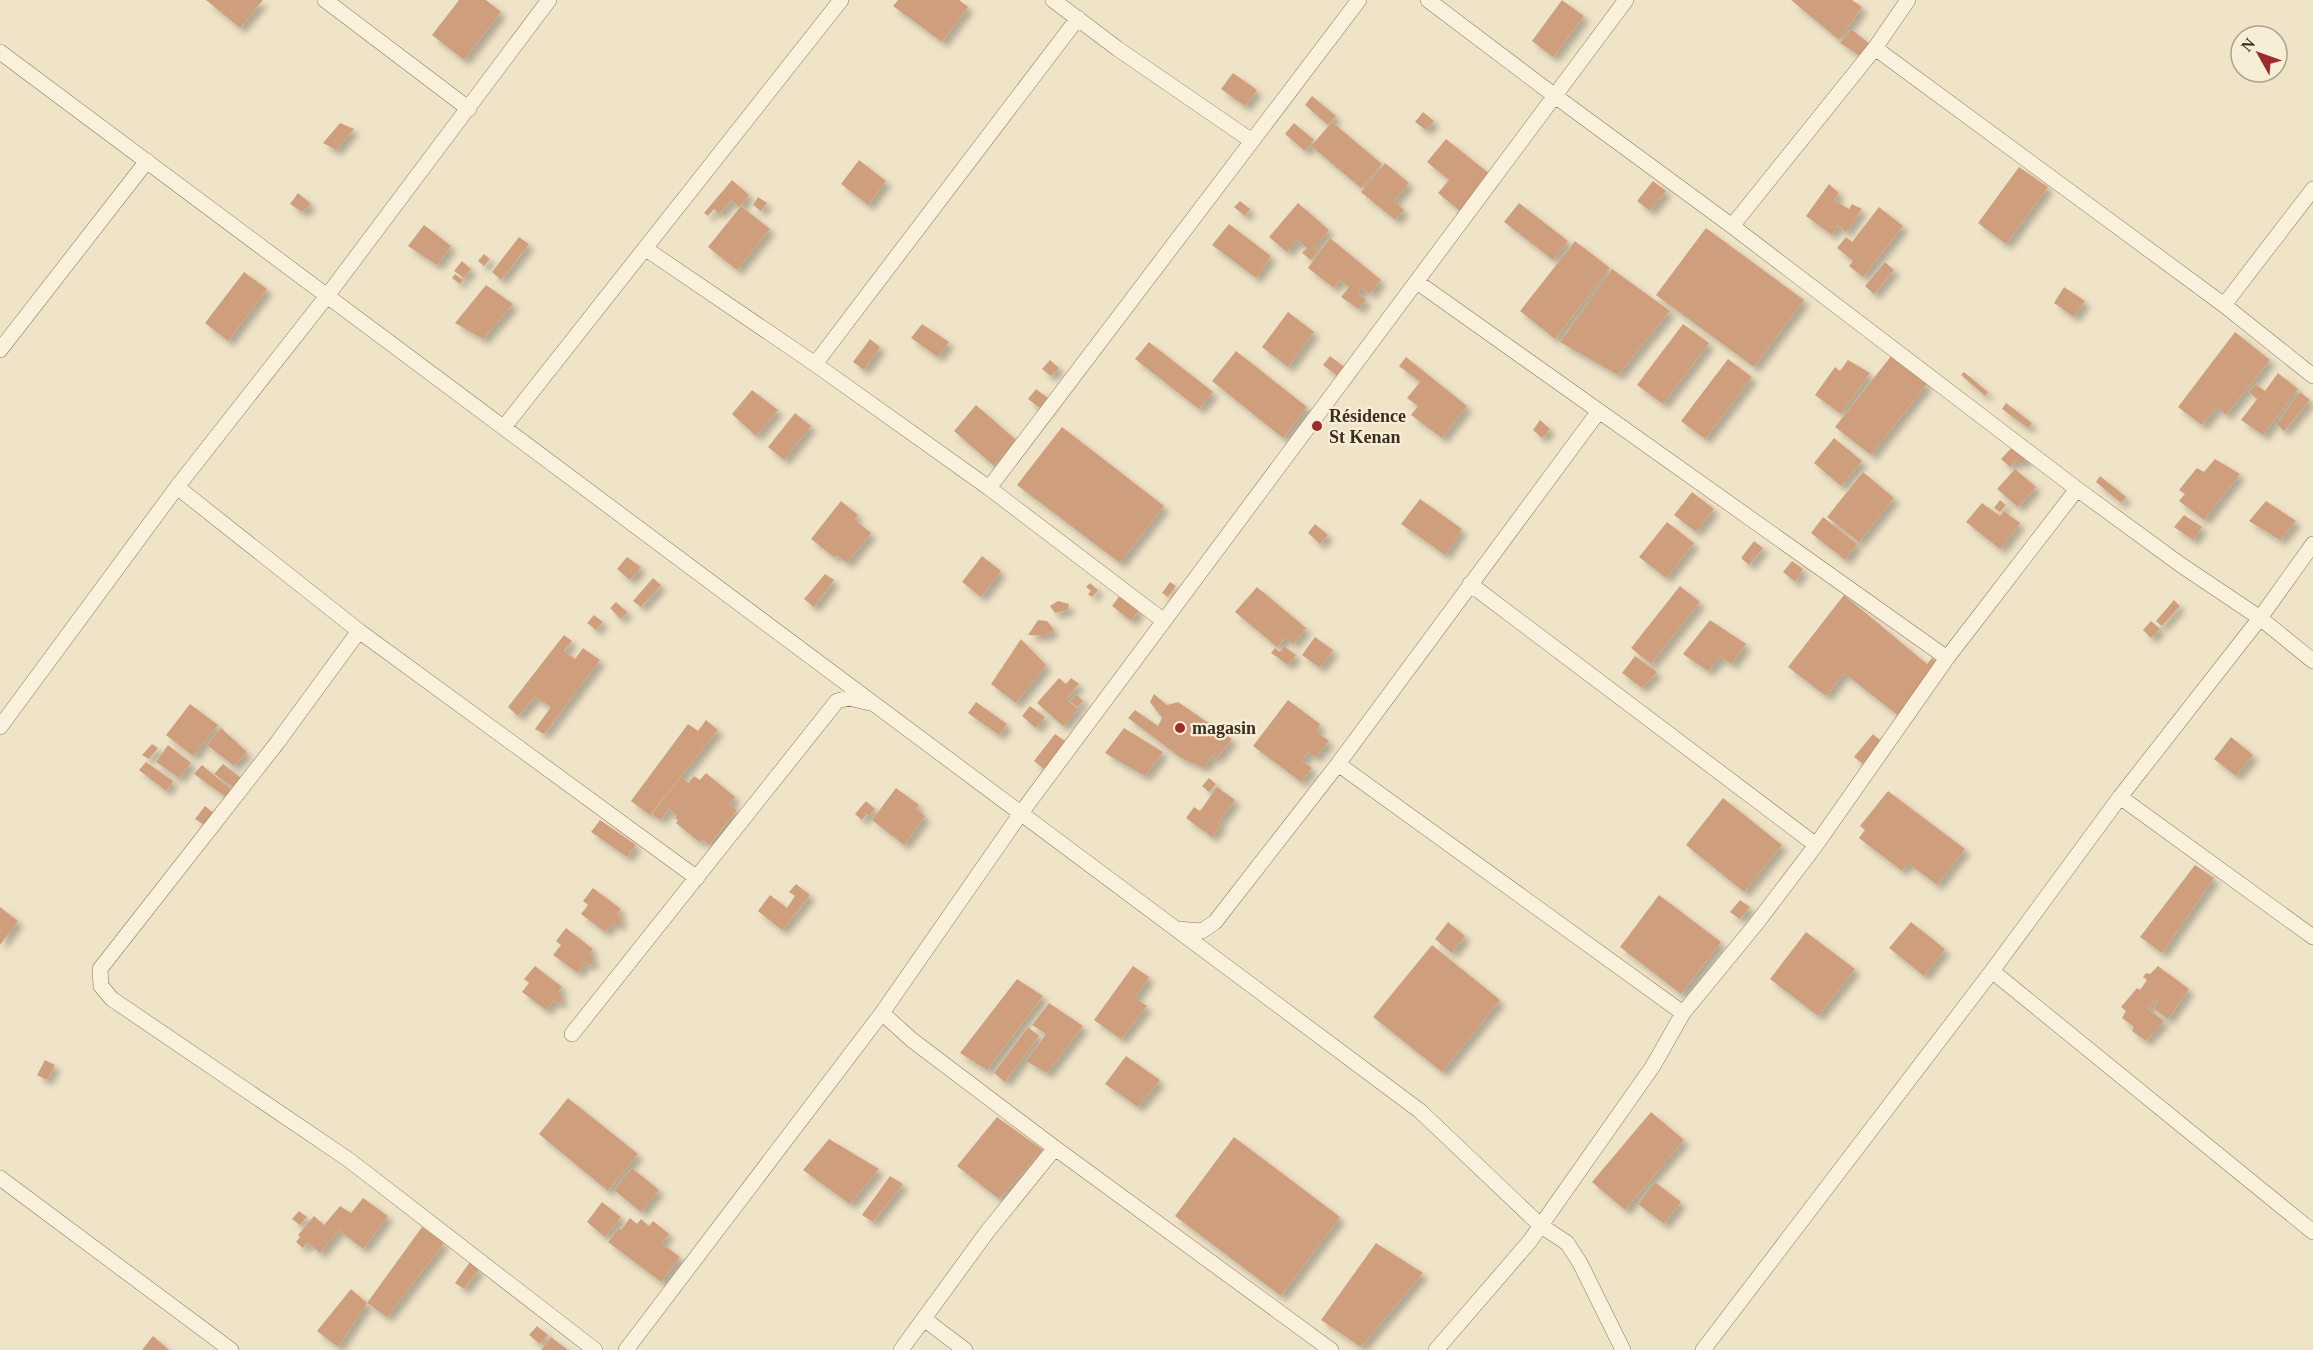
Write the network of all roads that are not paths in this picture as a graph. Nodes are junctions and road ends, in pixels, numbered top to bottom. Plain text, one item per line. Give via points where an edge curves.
1 (325, 0) edge
2 (549, 0) edge
3 (841, 0) edge
4 (1053, 0) edge
5 (1359, 0) edge
6 (1428, 0) edge
7 (1626, 0) edge
8 (1908, 0) edge
9 (1078, 18) junction
10 (1875, 48) junction
11 (0, 52) edge
12 (1555, 96) junction
13 (469, 109) junction
14 (1252, 141) junction
15 (147, 161) junction
16 (2313, 189) edge
17 (1732, 226) junction
18 (646, 249) junction
19 (1417, 282) junction
20 (327, 296) junction
21 (2224, 305) junction
22 (0, 350) edge
23 (815, 364) junction
24 (2313, 376) edge
25 (1599, 411) junction
26 (504, 427) junction
27 (177, 487) junction
28 (989, 488) junction
29 (2077, 489) junction
30 (2313, 544) edge
31 (1470, 584) junction
32 (2260, 618) junction
33 (1164, 621) junction
34 (359, 631) junction
35 (1947, 658) junction
36 (2313, 661) edge
37 (875, 704) junction
38 (0, 727) edge
39 (1338, 764) junction
40 (2120, 797) junction
41 (1021, 813) junction
42 (1816, 845) junction
43 (697, 878) junction
44 (1177, 929) junction
45 (2313, 937) edge
46 (1992, 971) junction
47 (882, 1013) junction
48 (1683, 1013) junction
49 (572, 1034) dead end
50 (1055, 1148) junction
51 (0, 1178) edge
52 (1540, 1225) junction
53 (2313, 1232) edge
54 (924, 1319) junction
55 (231, 1350) edge
56 (596, 1350) edge
57 (626, 1350) edge
58 (901, 1350) edge
59 (965, 1350) edge
60 (1330, 1350) edge
61 (1436, 1350) edge
62 (1623, 1350) edge
63 (1703, 1350) edge

1 - 13 street
2 - 13 street
3 - 18 street
4 - 9 street
5 - 14 street
6 - 12 street
7 - 12 street
8 - 10 street
9 - 14 street
9 - 23 street
10 - 17 street
10 - 21 street
11 - 15 street
12 - 17 street
12 - 19 street
13 - 20 street
14 - 28 street
15 - 20 street
15 - 22 street
16 - 21 street
17 - 29 street
18 - 23 street
18 - 26 street
19 - 25 street
19 - 33 street
20 - 26 street
20 - 27 street
21 - 24 street
23 - 28 street
25 - 31 street
25 - 35 street
26 - 37 street
27 - 34 street
27 - 38 street
28 - 33 street
29 - 32 street
29 - 35 street
30 - 32 street
31 - 39 street
31 - 42 street
32 - 36 street
32 - 40 street
33 - 41 street
34 - 43 street
34 - 56 street via 100,969 101,986 112,999 349,1160
35 - 42 street
37 - 41 street
37 - 43 street via 849,698 837,701
39 - 44 street via 1215,922 1202,931
39 - 48 street
40 - 45 street
40 - 46 street
41 - 44 street
41 - 47 street
42 - 48 street
43 - 49 street
44 - 52 street via 1420,1111
46 - 53 street
46 - 63 street
47 - 50 street
47 - 57 street
48 - 52 street via 1653,1066
50 - 54 street
50 - 60 street
51 - 55 street
52 - 61 street
52 - 62 street via 1567,1243
54 - 58 street
54 - 59 street

